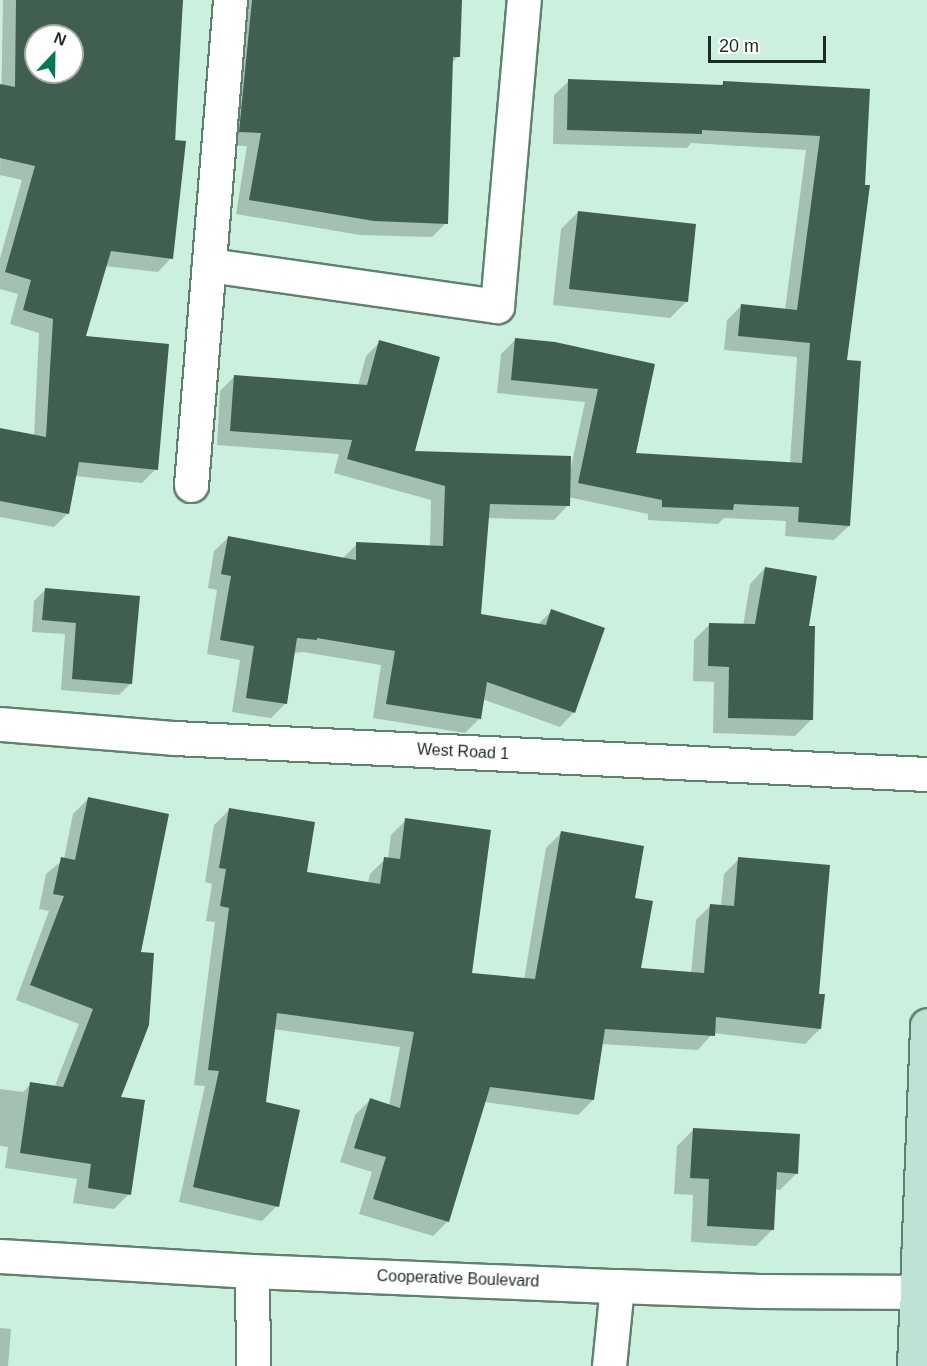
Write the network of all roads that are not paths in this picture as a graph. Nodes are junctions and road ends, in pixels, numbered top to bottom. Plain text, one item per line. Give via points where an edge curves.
1 (230, 0) edge
2 (524, 0) edge
3 (208, 265) junction
4 (191, 485) dead end
5 (0, 724) edge
6 (927, 774) edge
7 (927, 1025) edge
8 (0, 1256) edge
9 (252, 1271) junction
10 (617, 1286) junction
11 (921, 1292) edge
12 (253, 1366) edge
13 (609, 1366) edge
14 (914, 1366) edge

1 - 3 street
2 - 3 street via 497,306
3 - 4 street
5 - 6 street, West Road 1 via 174,738
7 - 11 main road
8 - 9 street, Cooperative Boulevard
9 - 10 street, Cooperative Boulevard
9 - 12 street
10 - 11 street, Cooperative Boulevard
10 - 13 street
11 - 14 main road

